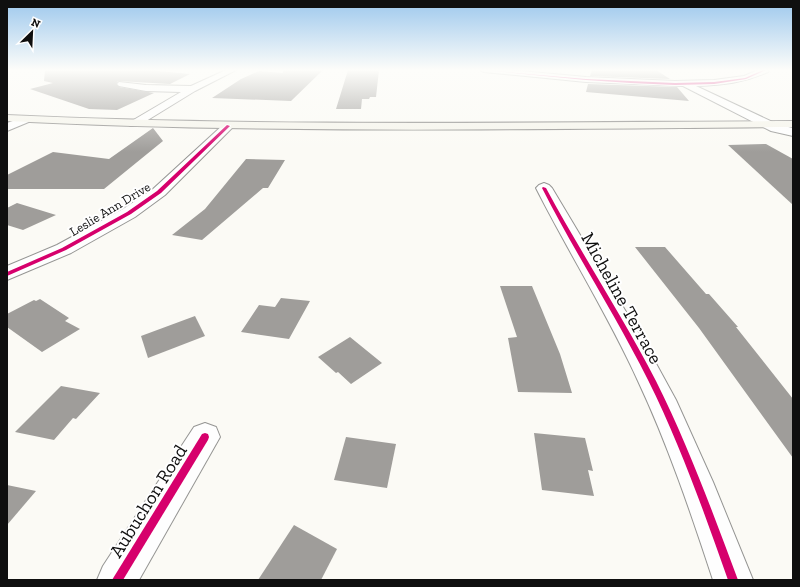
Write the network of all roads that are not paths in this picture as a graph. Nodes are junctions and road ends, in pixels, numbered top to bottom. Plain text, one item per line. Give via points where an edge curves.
1 (178, 97) edge
2 (712, 97) edge
3 (728, 97) edge
4 (7, 118) edge
5 (28, 119) junction
6 (134, 124) junction
7 (768, 124) junction
8 (228, 126) junction
9 (7, 127) edge
10 (791, 128) edge
11 (544, 188) dead end
12 (7, 274) edge
13 (205, 437) dead end
14 (117, 580) edge
15 (733, 580) edge

1 - 6 street
2 - 7 street
3 - 10 street
4 - 5 main road
5 - 6 main road
5 - 9 street
6 - 8 main road
7 - 8 main road
7 - 10 street via 775,128
8 - 12 street, Leslie Ann Drive via 159,192 130,213 64,249
11 - 15 street, Micheline Terrace via 642,362 678,437
13 - 14 street, Aubuchon Road

